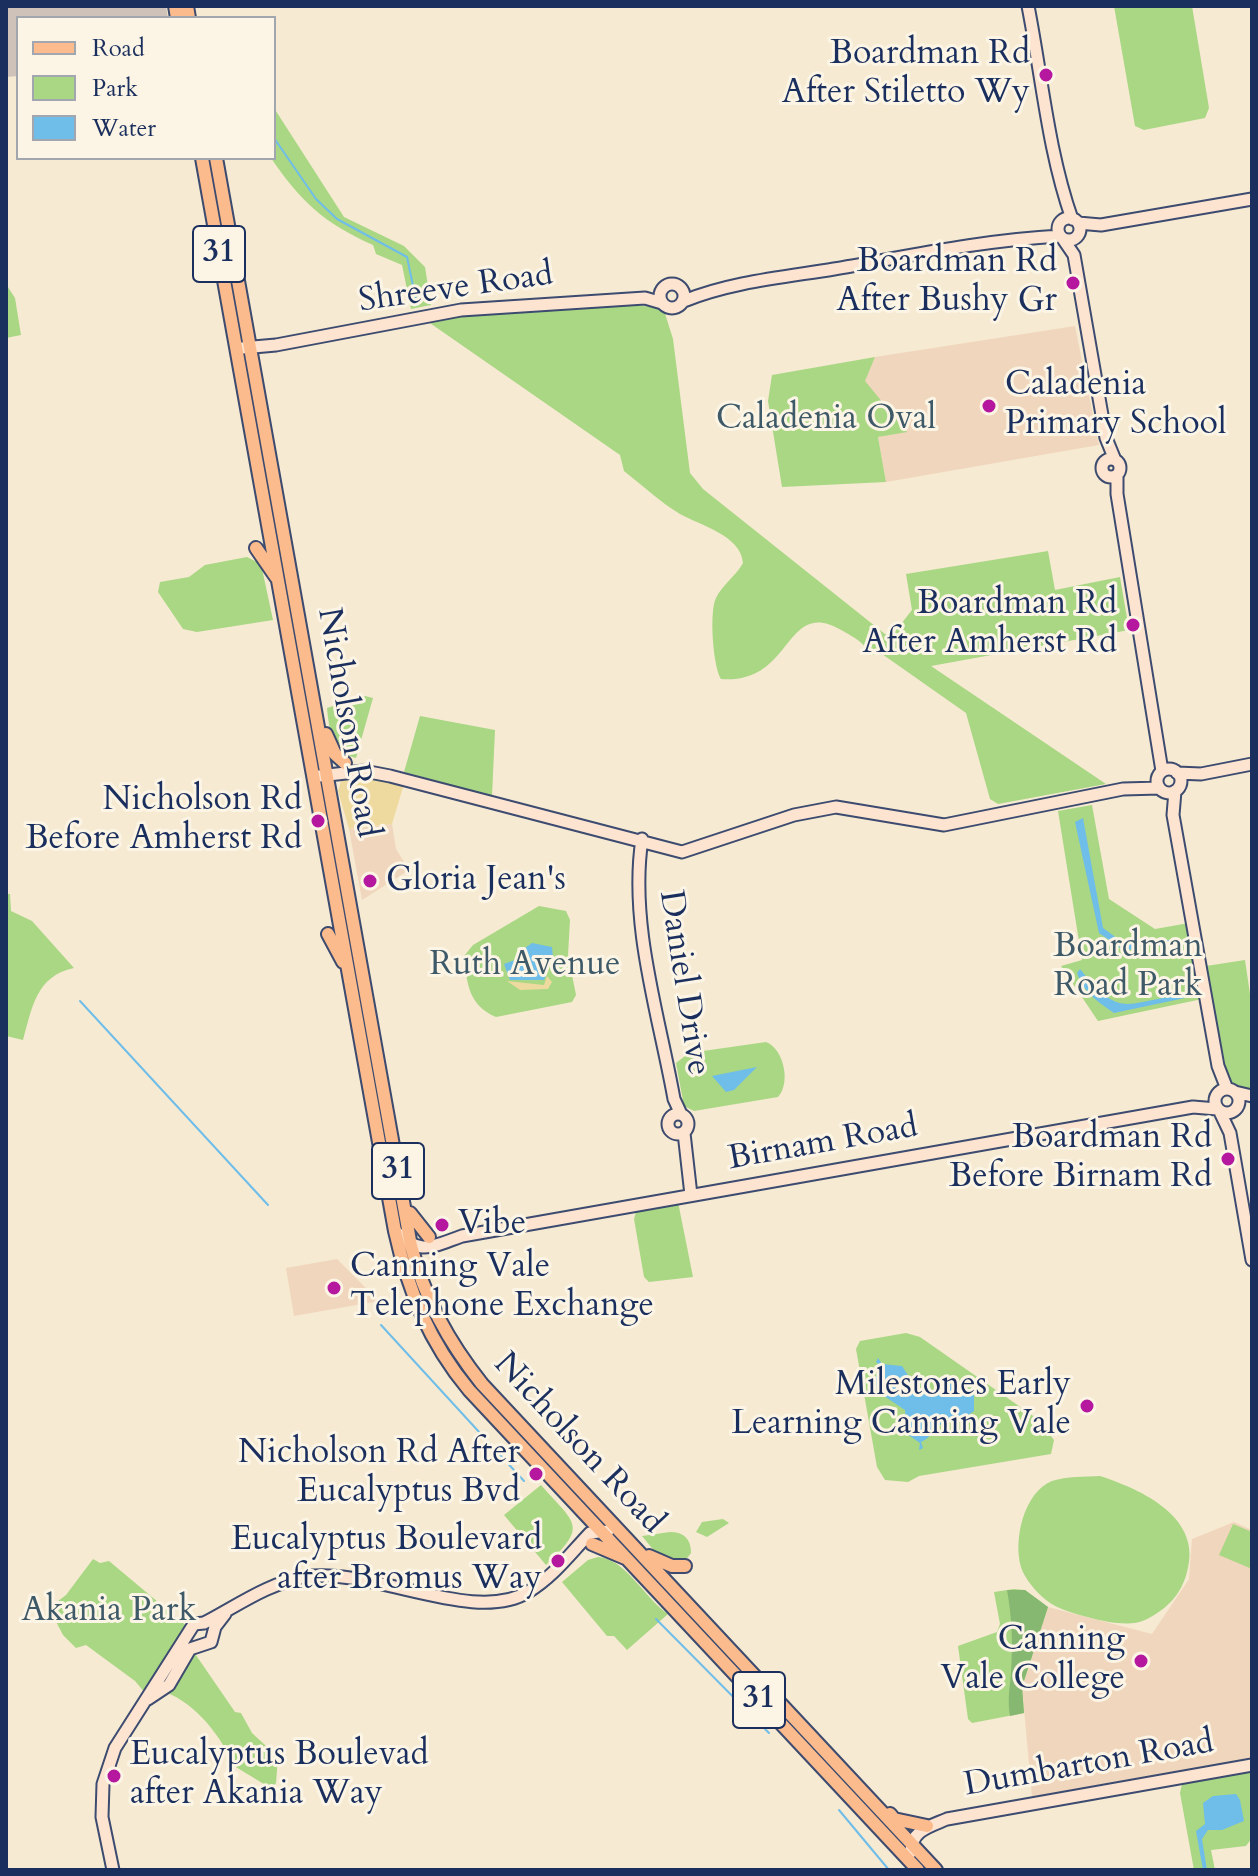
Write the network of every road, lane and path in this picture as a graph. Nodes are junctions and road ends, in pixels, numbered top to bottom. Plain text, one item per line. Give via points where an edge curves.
1 (1028, 6) edge
2 (208, 161) edge
3 (1252, 199) edge
4 (1069, 229) junction
5 (683, 295) junction
6 (662, 297) junction
7 (244, 352) junction
8 (256, 548) dead end
9 (280, 583) junction
10 (311, 681) junction
11 (345, 763) junction
12 (1252, 764) edge
13 (320, 771) junction
14 (364, 771) junction
15 (1169, 781) junction
16 (646, 842) junction
17 (328, 934) dead end
18 (355, 993) junction
19 (1252, 1096) edge
20 (1225, 1101) junction
21 (389, 1113) junction
22 (691, 1195) junction
23 (395, 1231) junction
24 (462, 1236) junction
25 (429, 1237) junction
26 (411, 1246) junction
27 (1252, 1260) edge
28 (422, 1319) junction
29 (598, 1508) junction
30 (602, 1531) junction
31 (626, 1537) junction
32 (592, 1544) junction
33 (573, 1555) junction
34 (628, 1559) junction
35 (685, 1566) dead end
36 (209, 1627) junction
37 (192, 1641) junction
38 (1252, 1765) edge
39 (842, 1768) junction
40 (932, 1824) junction
41 (887, 1837) junction
42 (911, 1844) junction
43 (917, 1869) edge
44 (113, 1870) edge
45 (936, 1870) edge

1 - 4 street
2 - 7 main road, Nicholson Road / 31
3 - 4 street, Shreeve Road
4 - 5 street, Shreeve Road
4 - 15 street via 1110,461 1102,471 1113,476 1117,494
5 - 6 street, Shreeve Road via 674,308
5 - 6 street, Shreeve Road via 673,283
6 - 7 street, Shreeve Road via 461,310
7 - 9 main road, Nicholson Road / 31
7 - 10 main road, Nicholson Road / 31
8 - 9 main road
9 - 13 main road, Nicholson Road / 31
10 - 11 main road via 330,746
10 - 13 main road, Nicholson Road / 31
11 - 13 street
11 - 14 street
12 - 15 street
13 - 14 street
13 - 18 main road, Nicholson Road / 31
13 - 21 main road, Nicholson Road / 31
14 - 16 street
15 - 16 street via 943,819 841,801 694,844
15 - 20 street
16 - 22 street, Daniel Drive via 638,877 641,921 675,1116 688,1123 681,1137
17 - 18 main road via 342,954 346,984
18 - 23 main road, Nicholson Road / 31
19 - 20 street
20 - 22 street, Birnam Road
20 - 27 street
21 - 25 main road via 411,1218
21 - 26 main road, Nicholson Road / 31
22 - 24 street, Birnam Road
23 - 26 street
23 - 28 main road, Nicholson Road / 31
24 - 25 street, Birnam Road
24 - 26 street, Birnam Road via 422,1249
25 - 26 street, Birnam Road
26 - 28 street via 405,1256
26 - 29 main road, Nicholson Road / 31 via 424,1290 459,1354
28 - 30 main road, Nicholson Road / 31 via 469,1390
29 - 30 street
29 - 31 main road, Nicholson Road / 31
30 - 31 street
30 - 32 street
30 - 33 street via 590,1533
30 - 34 main road, Nicholson Road / 31
31 - 35 main road via 662,1563
31 - 39 main road, Nicholson Road / 31
32 - 33 street
32 - 34 main road
33 - 36 street via 525,1594 493,1602 458,1600 339,1575 303,1577 262,1590
34 - 41 main road, Nicholson Road / 31
36 - 37 street via 194,1624
36 - 37 street via 207,1645
37 - 44 street via 169,1685 148,1699 115,1748 103,1784 102,1817
38 - 40 street, Dumbarton Road
39 - 40 main road via 858,1778 894,1819
39 - 42 main road, Nicholson Road / 31
40 - 42 street, Dumbarton Road via 919,1842
41 - 42 street
41 - 43 main road, Nicholson Road / 31
42 - 43 street
42 - 45 main road, Nicholson Road / 31

